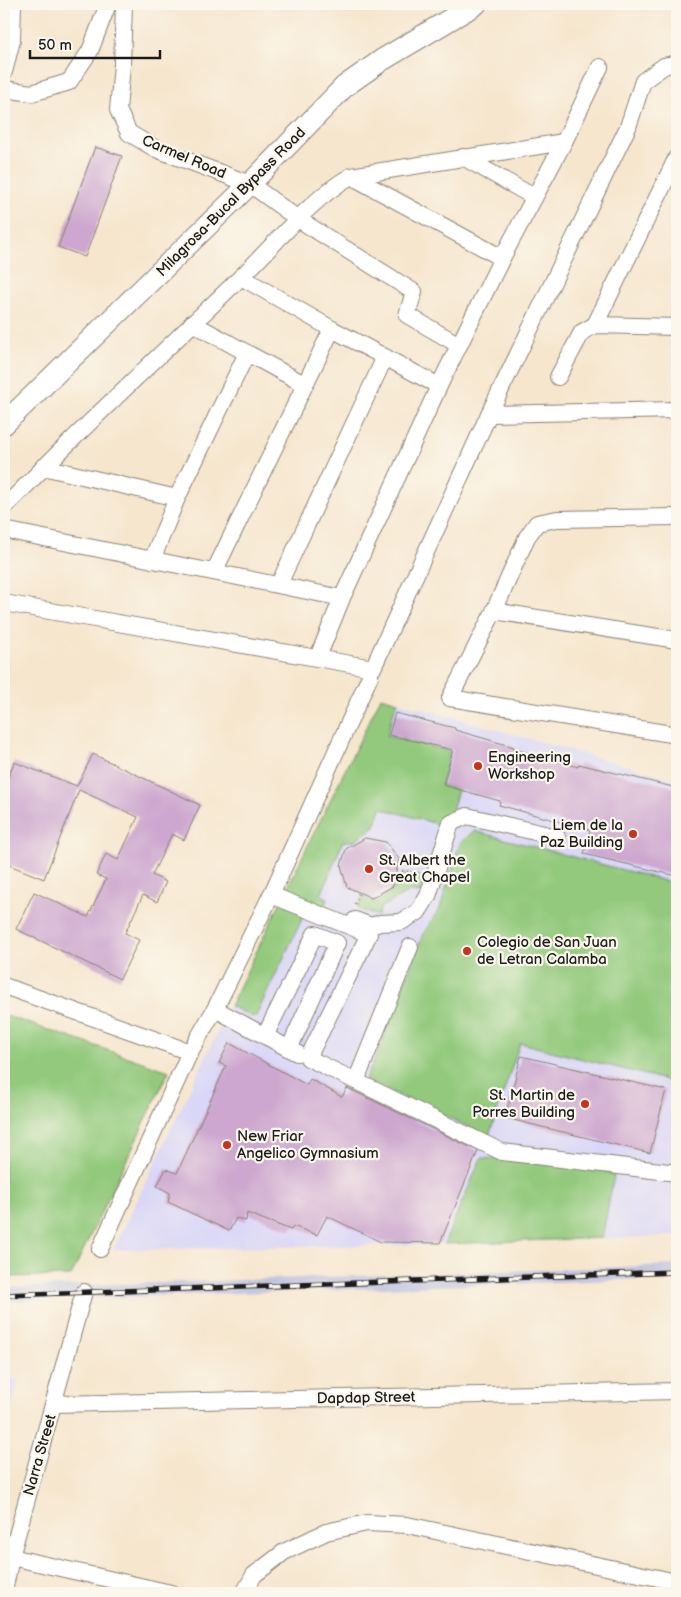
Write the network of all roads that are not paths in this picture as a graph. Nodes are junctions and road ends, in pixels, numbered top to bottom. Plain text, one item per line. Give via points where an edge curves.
1 (13, 4) edge
2 (108, 4) edge
3 (124, 4) edge
4 (476, 4) edge
5 (677, 63) edge
6 (600, 67) dead end
7 (4, 72) edge
8 (4, 89) edge
9 (564, 142) junction
10 (463, 157) junction
11 (677, 157) edge
12 (351, 176) junction
13 (250, 184) junction
14 (534, 197) junction
15 (298, 219) junction
16 (502, 258) junction
17 (241, 277) junction
18 (192, 323) junction
19 (595, 325) junction
20 (677, 327) edge
21 (332, 329) junction
22 (459, 344) junction
23 (247, 353) junction
24 (385, 357) junction
25 (558, 377) dead end
26 (304, 384) junction
27 (439, 386) junction
28 (677, 410) edge
29 (489, 414) junction
30 (4, 424) edge
31 (43, 467) junction
32 (177, 498) junction
33 (4, 508) edge
34 (677, 517) edge
35 (4, 530) edge
36 (152, 560) junction
37 (214, 572) junction
38 (279, 584) junction
39 (342, 598) junction
40 (4, 603) edge
41 (494, 611) junction
42 (677, 640) edge
43 (318, 658) junction
44 (370, 676) dead end
45 (677, 735) edge
46 (557, 837) dead end
47 (272, 893) junction
48 (410, 947) dead end
49 (4, 986) edge
50 (215, 1009) junction
51 (265, 1036) junction
52 (289, 1049) junction
53 (190, 1052) junction
54 (308, 1058) junction
55 (356, 1081) junction
56 (677, 1173) edge
57 (100, 1249) dead end
58 (84, 1292) dead end
59 (677, 1391) edge
60 (54, 1404) junction
61 (11, 1557) junction
62 (677, 1582) edge
63 (4, 1592) edge
64 (171, 1593) edge
65 (244, 1593) edge

1 - 7 street via 12,40
2 - 8 street via 90,50 69,82 32,93
3 - 13 street, Carmel Road via 118,110 129,133 156,149
4 - 13 main road, Milagrosa-Bucal Bypass Road via 345,86
5 - 29 street via 664,66 642,82 628,127
6 - 9 street
9 - 10 street
9 - 14 street
10 - 12 street
10 - 14 street
11 - 19 street
12 - 15 street via 333,186
12 - 16 street
13 - 15 street, Carmel Road
13 - 30 main road, Milagrosa-Bucal Bypass Road
14 - 16 street
15 - 17 street
15 - 22 street, Carmel Road via 414,292 407,314
16 - 22 street
17 - 18 street
17 - 21 street
18 - 23 street
18 - 31 street
19 - 20 street
19 - 25 street via 582,332
21 - 24 street
21 - 26 street
22 - 27 street
23 - 26 street
23 - 32 street
24 - 27 street
24 - 38 street
26 - 37 street
27 - 39 street
28 - 29 street
29 - 43 street via 373,668
31 - 32 street
31 - 33 street
32 - 36 street
34 - 41 street via 557,518 536,523
35 - 36 street
36 - 37 street
37 - 38 street
38 - 39 street
39 - 43 street
40 - 43 street
41 - 42 street
41 - 45 street via 450,698
44 - 47 street
46 - 47 street via 467,816 451,823 428,896 418,912 402,922 371,926
47 - 50 street
47 - 54 street via 369,934
48 - 55 street
49 - 53 street
50 - 51 street
50 - 53 street
51 - 52 street
51 - 52 street via 315,934 336,943
52 - 54 street
53 - 57 street
54 - 55 street
55 - 56 street via 502,1152
58 - 60 street, Narra Street
59 - 60 street, Dapdap Street
60 - 61 street, Narra Street
61 - 63 street, Narra Street
61 - 64 street
62 - 65 street via 407,1525 366,1523 326,1532 284,1552 254,1575

